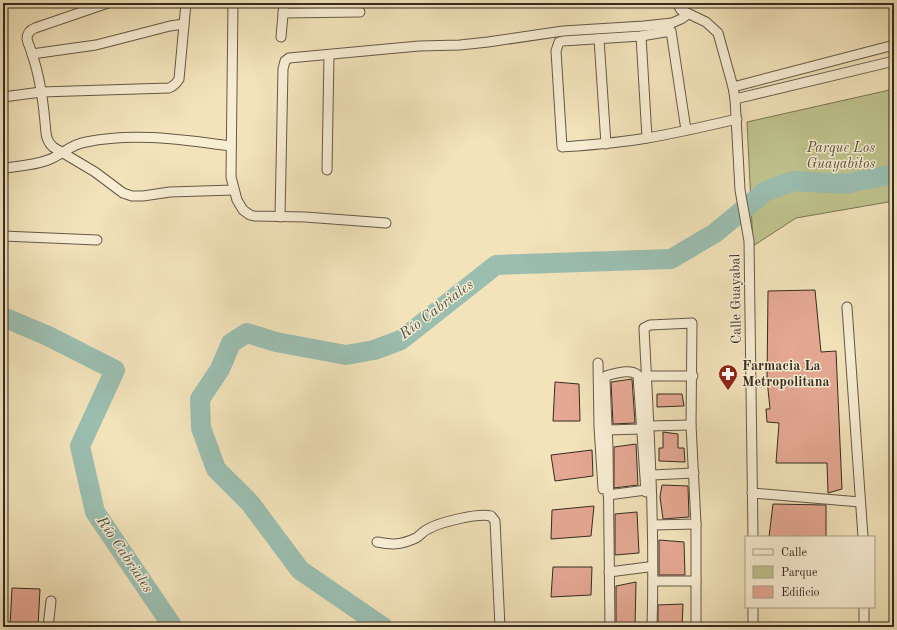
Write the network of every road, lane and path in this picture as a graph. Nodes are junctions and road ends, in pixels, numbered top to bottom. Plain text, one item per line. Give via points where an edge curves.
1 (108, 3) edge
2 (186, 3) edge
3 (233, 3) edge
4 (284, 3) edge
5 (677, 3) edge
6 (360, 12) dead end
7 (283, 13) junction
8 (688, 14) junction
9 (184, 24) junction
10 (640, 36) junction
11 (281, 37) dead end
12 (599, 39) junction
13 (894, 46) edge
14 (32, 54) junction
15 (329, 55) junction
16 (894, 62) edge
17 (733, 87) junction
18 (41, 92) junction
19 (3, 97) edge
20 (735, 99) junction
21 (737, 120) junction
22 (686, 130) junction
23 (647, 138) junction
24 (606, 144) junction
25 (231, 146) junction
26 (62, 153) junction
27 (327, 170) dead end
28 (3, 171) edge
29 (234, 190) junction
30 (280, 217) junction
31 (386, 223) dead end
32 (3, 236) edge
33 (97, 240) dead end
34 (847, 307) dead end
35 (598, 363) dead end
36 (646, 376) junction
37 (693, 376) junction
38 (692, 425) junction
39 (645, 427) junction
40 (607, 430) junction
41 (694, 473) junction
42 (652, 475) junction
43 (646, 490) junction
44 (752, 493) junction
45 (608, 495) junction
46 (860, 502) junction
47 (696, 524) junction
48 (653, 525) junction
49 (753, 536) edge
50 (863, 536) edge
51 (377, 542) dead end
52 (648, 567) junction
53 (610, 572) junction
54 (653, 581) junction
55 (696, 581) junction
56 (51, 601) dead end
57 (753, 608) edge
58 (864, 608) edge
59 (48, 627) edge
60 (500, 627) edge
61 (605, 627) edge
62 (610, 627) edge
63 (647, 627) edge
64 (652, 627) edge
65 (696, 627) edge
66 (753, 627) edge
67 (864, 627) edge

1 - 14 street via 30,30 27,38
2 - 9 street
3 - 25 street
4 - 7 street
5 - 8 street via 681,10
6 - 7 street
7 - 11 street
8 - 15 street via 672,23 563,31 460,45 419,46
8 - 17 street, Calle Guayabal via 706,22 718,33
9 - 14 street via 96,45
9 - 18 street via 179,79 168,88
10 - 12 street
10 - 22 street via 671,31
10 - 23 street
12 - 24 street
12 - 24 street via 563,41 557,46 562,148
13 - 17 street
14 - 18 street
15 - 27 street
15 - 30 street via 289,58 284,65
16 - 20 street
17 - 20 street, Calle Guayabal
18 - 19 street
18 - 26 street via 47,139 50,145
20 - 21 street, Calle Guayabal
21 - 22 street
21 - 44 street, Calle Guayabal via 740,190 749,241
22 - 23 street
23 - 24 street
25 - 26 street via 129,136 74,145
25 - 29 street via 231,177
26 - 28 street via 41,163 6,168
26 - 29 street via 95,172 123,193 132,196
29 - 30 street via 240,206 246,213 254,216
30 - 31 street
32 - 33 street
34 - 46 street
35 - 61 street via 606,551
36 - 37 street
36 - 37 street via 644,328 650,325 692,323
36 - 39 street
37 - 38 street
38 - 39 street
38 - 41 street
39 - 40 street
39 - 40 street via 638,375 629,372 606,376
39 - 42 street
39 - 43 street
40 - 45 street
41 - 42 street
41 - 47 street
42 - 48 street
43 - 45 street
43 - 52 street
44 - 46 street
44 - 49 street, Calle Guayabal
45 - 53 street
46 - 50 street
47 - 48 street
47 - 55 street
48 - 54 street
51 - 60 street via 394,545 417,538 428,529 461,518 485,514 491,516 495,521
52 - 53 street
52 - 63 street
53 - 62 street
54 - 55 street
54 - 64 street
55 - 65 street
56 - 59 street
57 - 66 street
58 - 67 street

